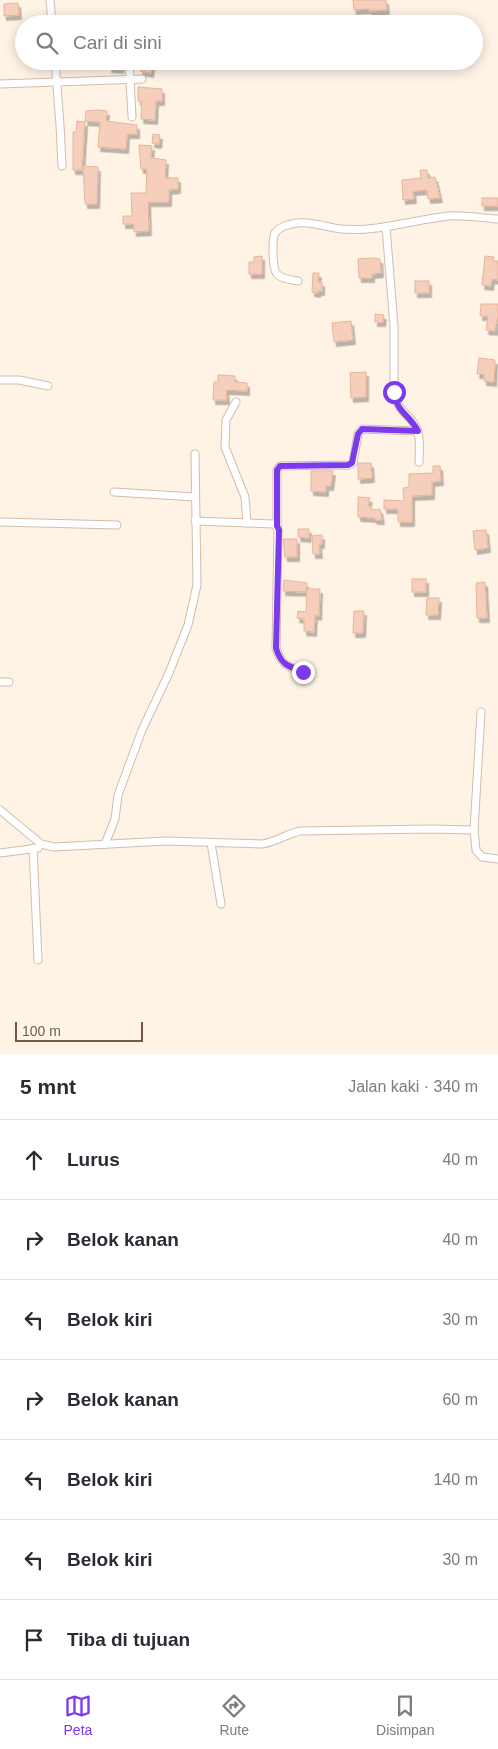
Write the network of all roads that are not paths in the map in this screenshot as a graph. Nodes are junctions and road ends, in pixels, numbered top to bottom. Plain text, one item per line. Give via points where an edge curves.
1 (50, 0) edge
2 (51, 15) edge
3 (56, 70) edge
4 (130, 70) edge
5 (142, 79) dead end
6 (131, 80) junction
7 (57, 81) junction
8 (0, 84) edge
9 (132, 117) dead end
10 (62, 166) dead end
11 (498, 219) edge
12 (386, 227) junction
13 (298, 281) dead end
14 (0, 380) edge
15 (48, 386) dead end
16 (236, 402) dead end
17 (418, 431) junction
18 (195, 454) dead end
19 (419, 462) dead end
20 (114, 492) dead end
21 (194, 497) junction
22 (195, 520) junction
23 (0, 522) edge
24 (247, 523) junction
25 (117, 525) dead end
26 (277, 526) junction
27 (303, 672) dead end
28 (0, 682) edge
29 (9, 682) dead end
30 (482, 712) dead end
31 (0, 810) edge
32 (474, 830) junction
33 (211, 843) junction
34 (106, 844) junction
35 (46, 846) junction
36 (33, 848) junction
37 (0, 852) edge
38 (498, 858) edge
39 (221, 904) dead end
40 (38, 960) dead end

1 - 2 street
3 - 7 street
4 - 6 street
5 - 6 street
6 - 7 street
6 - 9 street
7 - 8 street
7 - 10 street
11 - 12 street via 450,216
12 - 13 street via 342,229 307,223 282,227 275,233 273,242 274,270 281,277
12 - 17 street via 394,326 395,401
14 - 15 street
16 - 24 street via 226,420 224,448 245,497
17 - 19 street
17 - 26 street via 362,429 352,463 348,465 280,466 277,470
18 - 21 street
20 - 21 street
21 - 22 street
22 - 24 street
22 - 34 street via 197,585 188,625 142,730 118,795 115,819
23 - 25 street
24 - 26 street
26 - 27 street via 276,648 286,666
28 - 29 street
30 - 32 street
31 - 35 street
32 - 33 street via 300,831 268,843
32 - 38 street via 478,854
33 - 34 street
33 - 39 street
34 - 35 street
35 - 36 street
36 - 37 street
36 - 40 street

